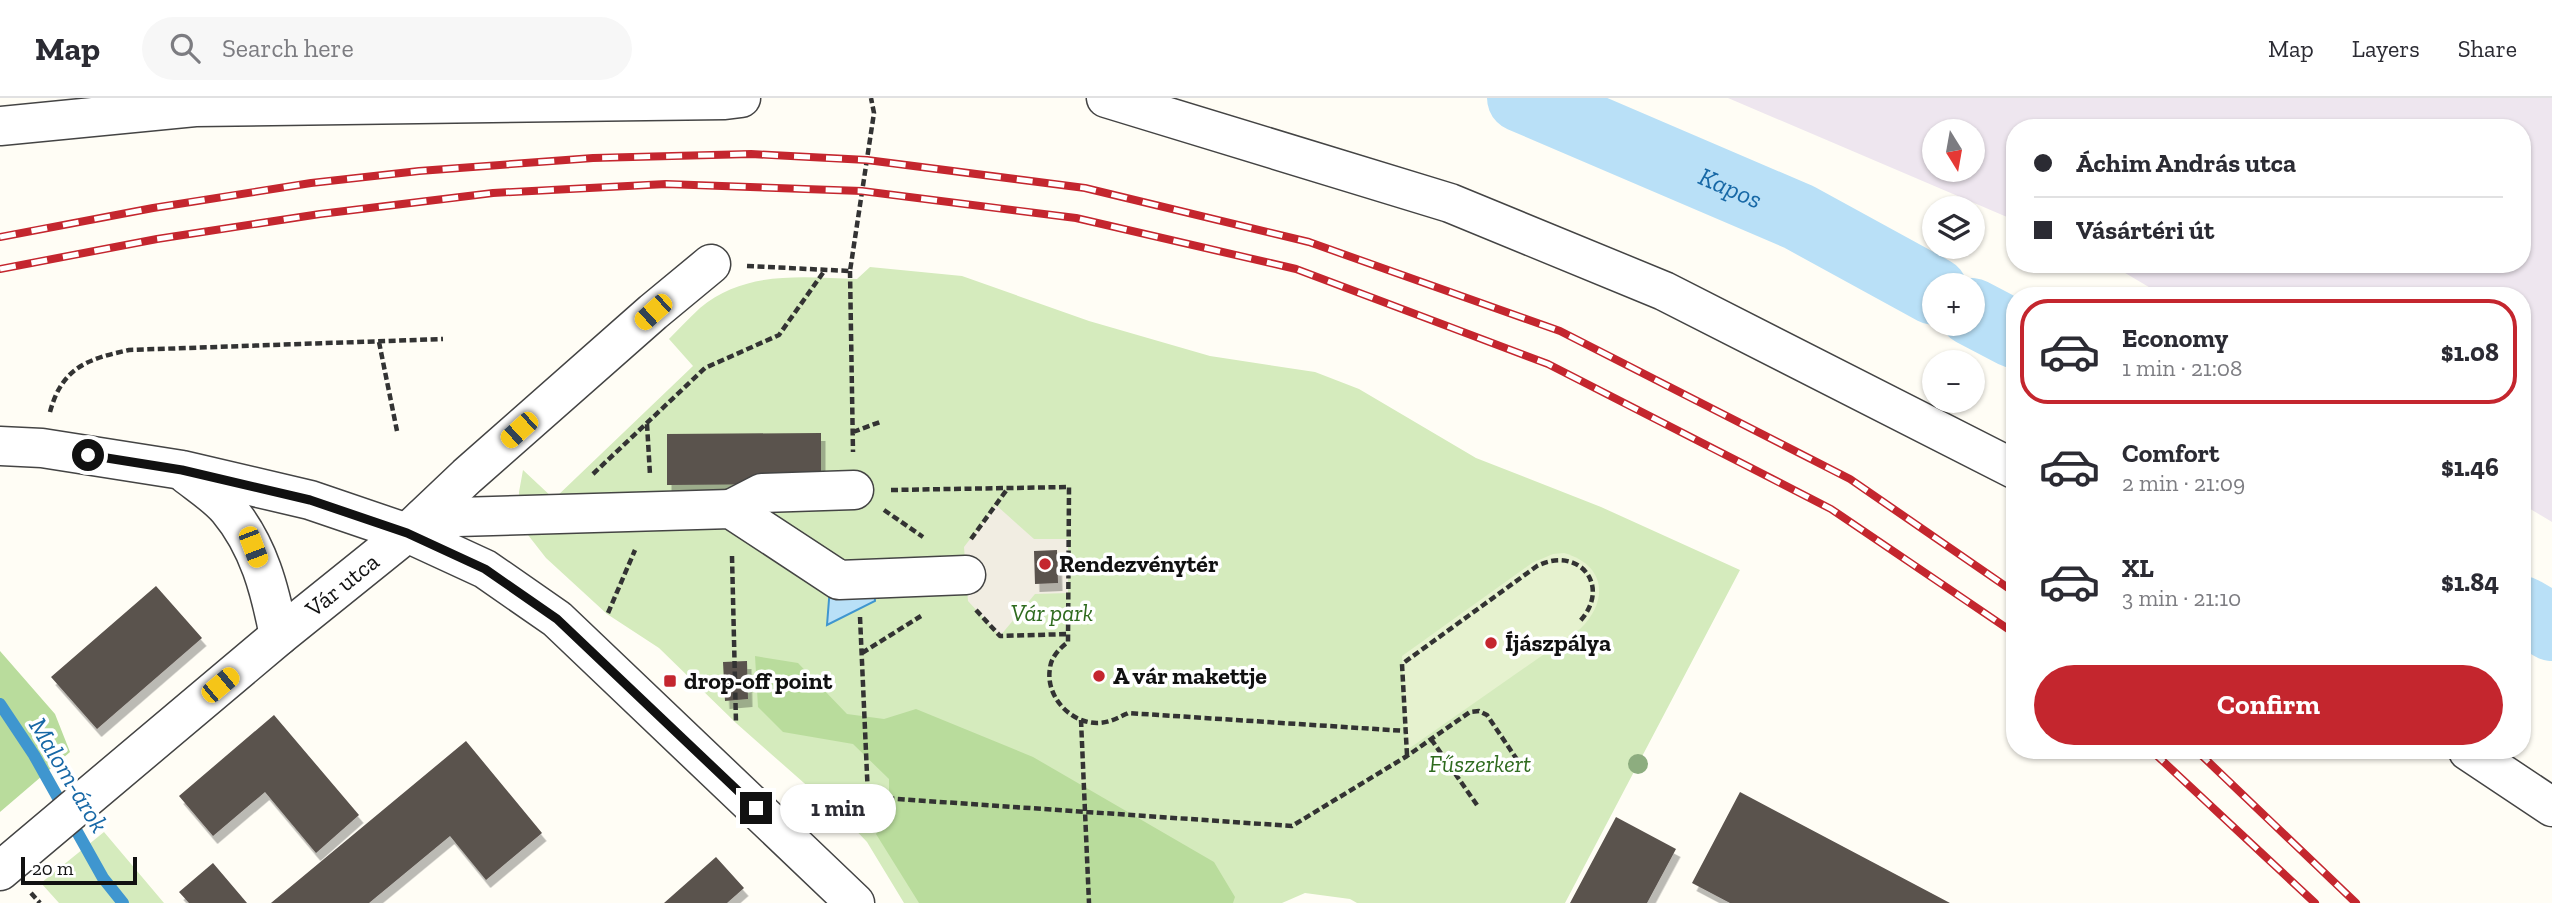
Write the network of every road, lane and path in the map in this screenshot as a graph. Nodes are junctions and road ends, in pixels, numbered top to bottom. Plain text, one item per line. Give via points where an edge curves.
1 (741, 98) edge
2 (871, 98) edge
3 (1106, 98) edge
4 (0, 126) edge
5 (711, 264) joint
6 (825, 270) junction
7 (850, 271) junction
8 (443, 339) dead end
9 (379, 342) junction
10 (880, 422) dead end
11 (647, 423) junction
12 (397, 431) dead end
13 (853, 432) junction
14 (0, 446) edge
15 (42, 448) junction
16 (2006, 465) edge
17 (182, 470) junction
18 (1008, 488) junction
19 (854, 490) junction
20 (731, 509) junction
21 (651, 510) junction
22 (551, 514) junction
23 (415, 525) junction
24 (966, 575) junction
25 (860, 612) dead end
26 (607, 614) dead end
27 (1580, 621) dead end
28 (1069, 634) junction
29 (279, 636) junction
30 (1081, 720) junction
31 (736, 723) dead end
32 (1406, 731) junction
33 (1431, 739) junction
34 (1407, 756) junction
35 (2480, 759) edge
36 (1526, 773) dead end
37 (1477, 805) dead end
38 (2552, 807) edge
39 (1084, 811) junction
40 (0, 871) edge
41 (855, 903) edge
42 (1089, 903) edge

1 - 4 street via 195,107
2 - 7 path via 874,113
3 - 16 street via 1450,203 1664,291
5 - 6 path
5 - 23 street, Vár utca
6 - 7 path
6 - 11 path via 779,335 705,368
7 - 13 path
8 - 9 path
9 - 12 path
9 - 15 path via 130,350 96,357 72,371 55,392
10 - 13 path
11 - 21 path
11 - 22 path
13 - 19 path
14 - 15 street
15 - 17 street
17 - 23 street
17 - 29 street via 227,508 253,547 270,590
18 - 19 path
18 - 24 path
18 - 28 path via 1069,487
19 - 20 street via 762,493
20 - 21 street
20 - 24 street via 839,580
20 - 31 path
21 - 22 street
21 - 26 path
22 - 23 street
23 - 29 street, Vár utca
23 - 41 street via 557,619
24 - 28 path via 1000,636
25 - 39 path via 869,797
27 - 32 path via 1592,604 1592,582 1586,571 1564,559 1537,566 1402,664
28 - 30 path via 1049,668 1051,687 1068,713
29 - 40 street, Vár utca
30 - 32 path via 1105,722 1128,713
30 - 39 path
32 - 34 path
33 - 34 path
33 - 36 path via 1479,710
33 - 37 path
34 - 39 path via 1292,826
35 - 38 street
39 - 42 path

